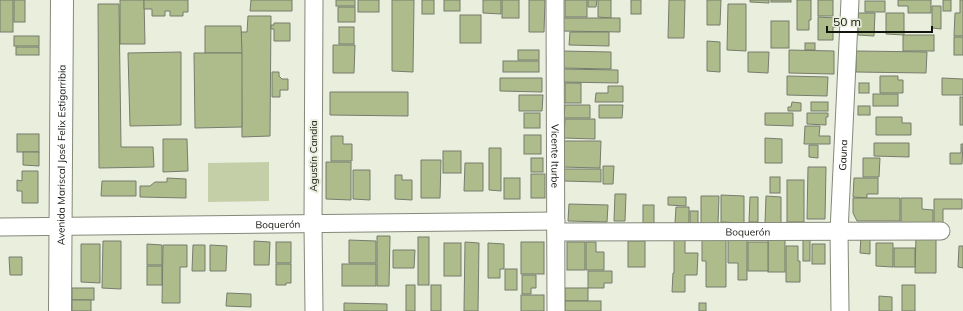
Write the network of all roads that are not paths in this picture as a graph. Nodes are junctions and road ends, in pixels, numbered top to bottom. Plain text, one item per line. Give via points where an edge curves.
1 (62, 0) edge
2 (314, 0) edge
3 (555, 0) edge
4 (850, 0) edge
5 (313, 224) junction
6 (60, 226) junction
7 (556, 226) junction
8 (0, 227) edge
9 (941, 231) dead end
10 (839, 232) junction
11 (60, 311) edge
12 (314, 311) edge
13 (556, 311) edge
14 (840, 311) edge

1 - 6 main road, Avenida Mariscal José Felix Estigarribia
2 - 5 street, Agustín Candia
3 - 7 street, Vicente Iturbe
4 - 10 street, Gauna
5 - 6 street, Boquerón
5 - 7 street, Boquerón
5 - 12 street, Agustín Candia
6 - 8 street, Boquerón
6 - 11 main road, Avenida Mariscal José Felix Estigarribia
7 - 10 street, Boquerón
7 - 13 street, Vicente Iturbe
9 - 10 street, Boquerón
10 - 14 street, Gauna

